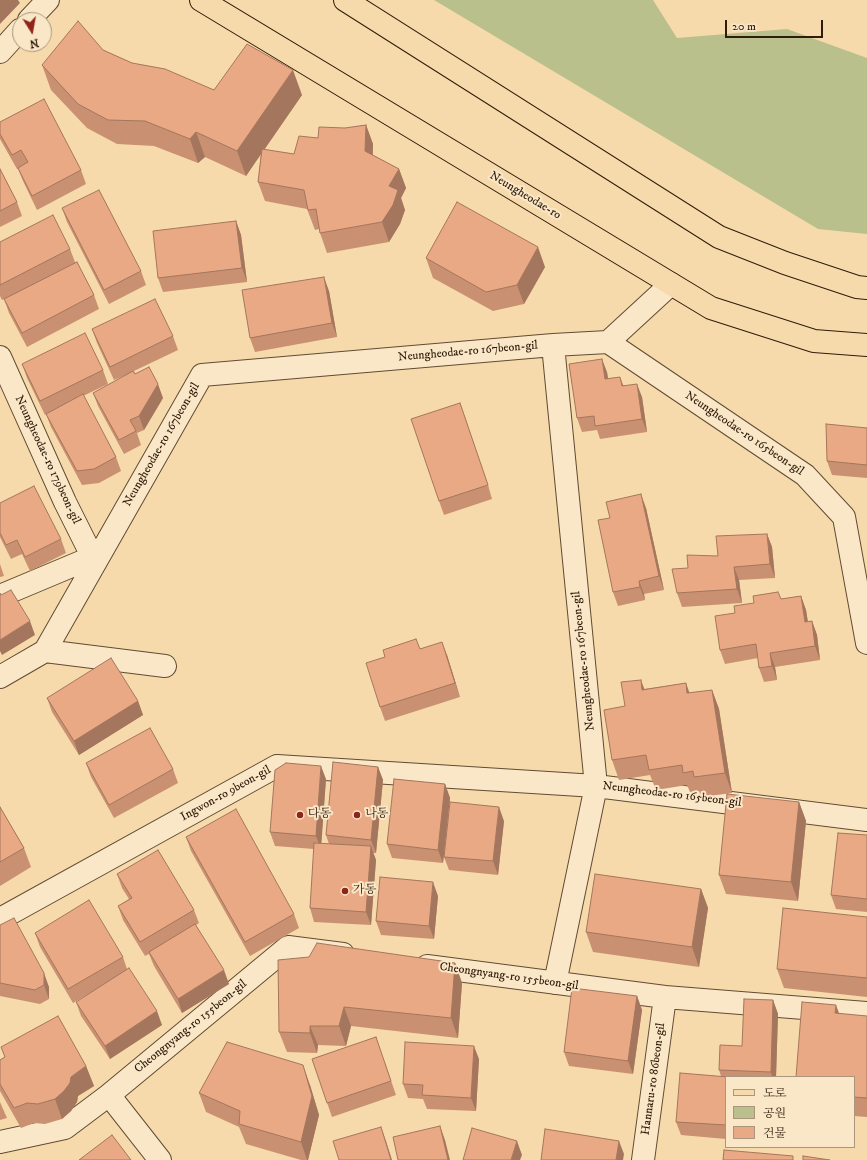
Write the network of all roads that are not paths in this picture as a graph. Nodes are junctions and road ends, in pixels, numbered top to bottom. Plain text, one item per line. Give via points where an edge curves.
1 (48, 0) edge
2 (201, 0) edge
3 (345, 0) edge
4 (37, 12) edge
5 (12, 39) edge
6 (0, 52) edge
7 (671, 284) junction
8 (867, 288) edge
9 (608, 342) junction
10 (553, 345) junction
11 (867, 346) edge
12 (0, 357) edge
13 (94, 560) junction
14 (0, 596) edge
15 (867, 643) edge
16 (45, 651) junction
17 (165, 666) dead end
18 (0, 677) edge
19 (596, 786) junction
20 (867, 820) edge
21 (0, 919) edge
22 (362, 957) edge
23 (408, 963) edge
24 (555, 983) junction
25 (665, 997) junction
26 (867, 1013) edge
27 (109, 1095) junction
28 (0, 1142) edge
29 (160, 1160) edge
30 (643, 1160) edge

1 - 4 street
2 - 7 main road, Neungheodae-ro
3 - 8 main road via 719,237 785,263
5 - 6 street
7 - 9 street
7 - 11 main road, Neungheodae-ro via 711,308 814,341
9 - 10 street, Neungheodae-ro 167beon-gil
9 - 15 street, Neungheodae-ro 165beon-gil via 805,475 844,517
10 - 13 street, Neungheodae-ro 167beon-gil via 202,375
10 - 19 street, Neungheodae-ro 167beon-gil
12 - 13 street, Neungheodae-ro 179beon-gil
13 - 14 street
13 - 16 street, Neungheodae-ro 167beon-gil via 71,608
16 - 17 street
16 - 18 street, Neungheodae-ro 167beon-gil
19 - 20 street, Neungheodae-ro 165beon-gil
19 - 21 street, Ingwon-ro 9beon-gil via 277,766
19 - 24 street, Neungheodae-ro 167beon-gil
22 - 27 street, Cheongnyang-ro 155beon-gil via 288,947
23 - 24 street, Cheongnyang-ro 155beon-gil
24 - 25 street, Cheongnyang-ro 155beon-gil
25 - 26 street, Cheongnyang-ro 155beon-gil
25 - 30 street, Hannaru-ro 86beon-gil
27 - 28 street, Cheongnyang-ro 155beon-gil via 65,1128
27 - 29 street

